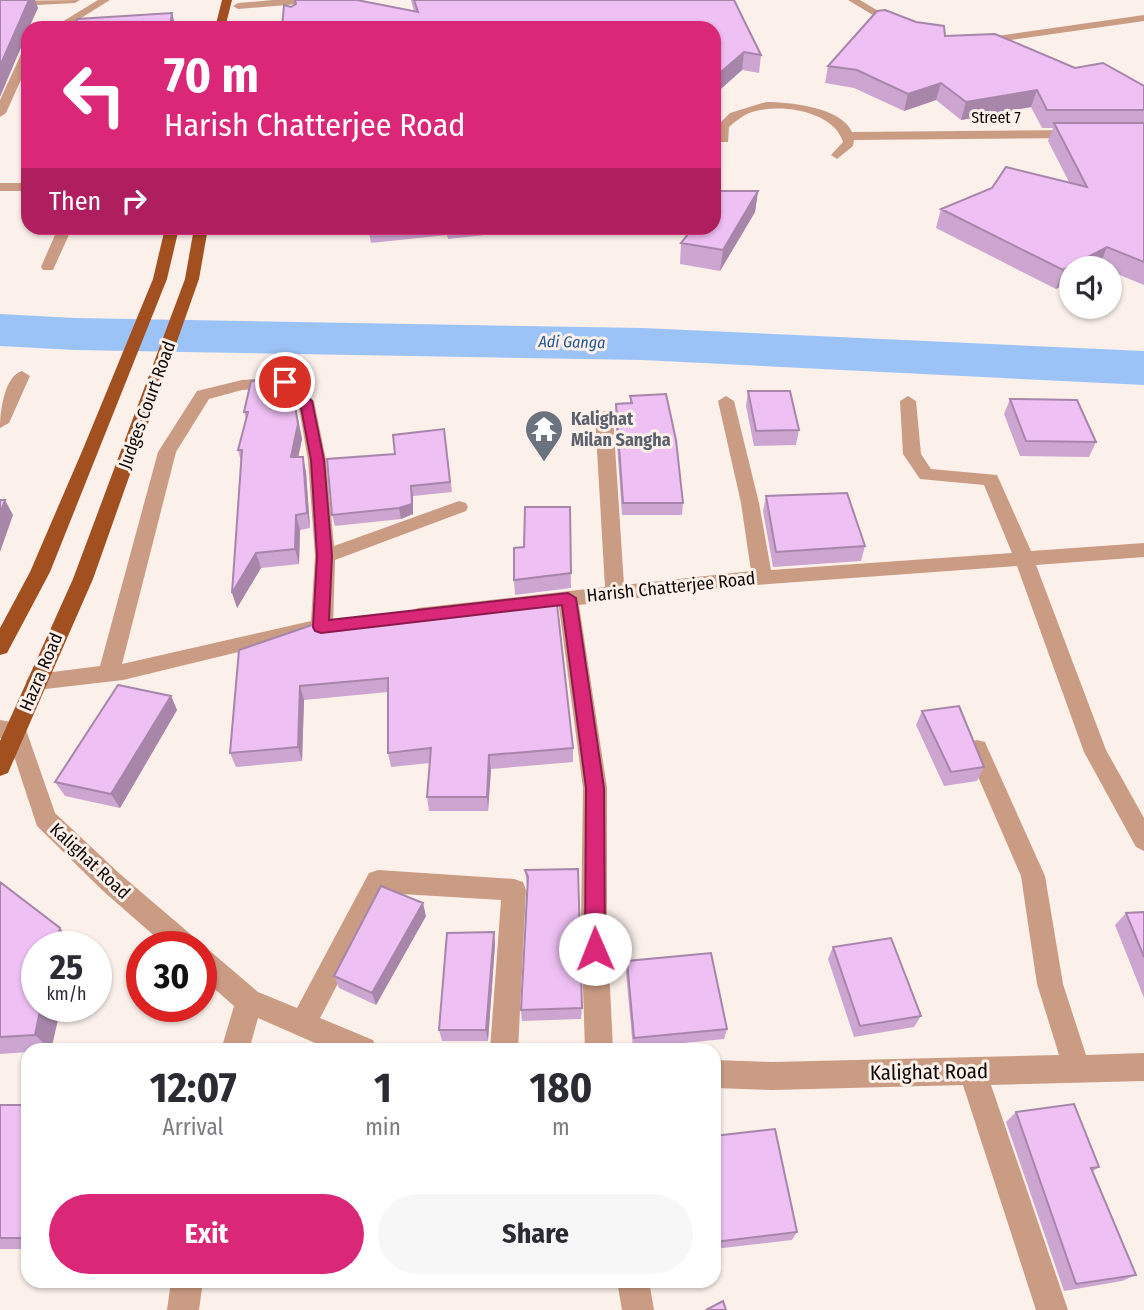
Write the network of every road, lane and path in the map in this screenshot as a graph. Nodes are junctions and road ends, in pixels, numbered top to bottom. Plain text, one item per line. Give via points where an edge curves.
1 (75, 0) edge
2 (105, 0) edge
3 (227, 0) edge
4 (310, 0) edge
5 (853, 0) edge
6 (292, 2) junction
7 (0, 4) edge
8 (237, 8) edge
9 (288, 17) edge
10 (1144, 18) edge
11 (69, 21) edge
12 (222, 21) edge
13 (914, 32) edge
14 (965, 40) edge
15 (21, 67) edge
16 (0, 113) edge
17 (1090, 134) edge
18 (849, 136) junction
19 (724, 139) dead end
20 (837, 155) dead end
21 (0, 187) edge
22 (21, 187) edge
23 (62, 235) edge
24 (170, 235) edge
25 (200, 235) edge
26 (48, 267) dead end
27 (22, 376) dead end
28 (726, 401) dead end
29 (908, 401) dead end
30 (604, 416) dead end
31 (0, 423) edge
32 (459, 507) dead end
33 (1144, 550) edge
34 (324, 556) junction
35 (1023, 558) junction
36 (762, 577) junction
37 (83, 579) joint
38 (615, 593) junction
39 (568, 598) junction
40 (403, 618) edge
41 (348, 624) edge
42 (321, 627) junction
43 (0, 648) edge
44 (109, 674) junction
45 (37, 682) junction
46 (8, 730) edge
47 (977, 748) edge
48 (0, 766) edge
49 (1144, 840) edge
50 (168, 931) edge
51 (217, 974) edge
52 (249, 1001) junction
53 (303, 1024) junction
54 (237, 1043) edge
55 (347, 1043) edge
56 (504, 1043) edge
57 (599, 1043) edge
58 (1144, 1067) edge
59 (1077, 1069) junction
60 (973, 1072) junction
61 (721, 1074) edge
62 (186, 1288) edge
63 (634, 1288) edge
64 (183, 1310) edge
65 (638, 1310) edge
66 (1052, 1310) edge

1 - 7 street
2 - 11 street
3 - 12 main road
4 - 6 street
5 - 13 street via 893,25
6 - 8 street
6 - 9 street
10 - 14 street via 978,42
15 - 16 street
17 - 18 street, Street 7
18 - 19 street via 839,122 803,109 759,107 730,113 723,126
18 - 20 street via 849,143
21 - 22 street
23 - 26 street
24 - 43 main road, Judges Court Road via 160,279 40,572
25 - 37 main road, Judges Court Road via 192,279
27 - 31 street
28 - 36 street
29 - 35 street via 912,454 926,475 991,479
30 - 38 street
32 - 34 street
33 - 35 street, Harish Chatterjee Road
34 - 42 street
34 - 44 street via 317,460 306,401 285,382 242,385 203,395 167,452
35 - 36 street, Harish Chatterjee Road
35 - 49 street via 1095,752
36 - 38 street, Harish Chatterjee Road
37 - 45 main road, Hazra Road
38 - 39 street, Harish Chatterjee Road
39 - 40 street, Harish Chatterjee Road
39 - 57 street via 595,788
41 - 42 street
42 - 44 street
44 - 45 street
45 - 46 main road, Hazra Road
46 - 48 main road, Hazra Road
46 - 50 street, Kalighat Road via 45,819
47 - 59 street via 1033,876 1049,985
51 - 52 street
52 - 53 street
52 - 54 street
53 - 55 street
53 - 56 street via 378,881 513,890
58 - 59 street, Kalighat Road
59 - 60 street, Kalighat Road
60 - 61 street, Kalighat Road
60 - 66 street
62 - 64 street
63 - 65 street

